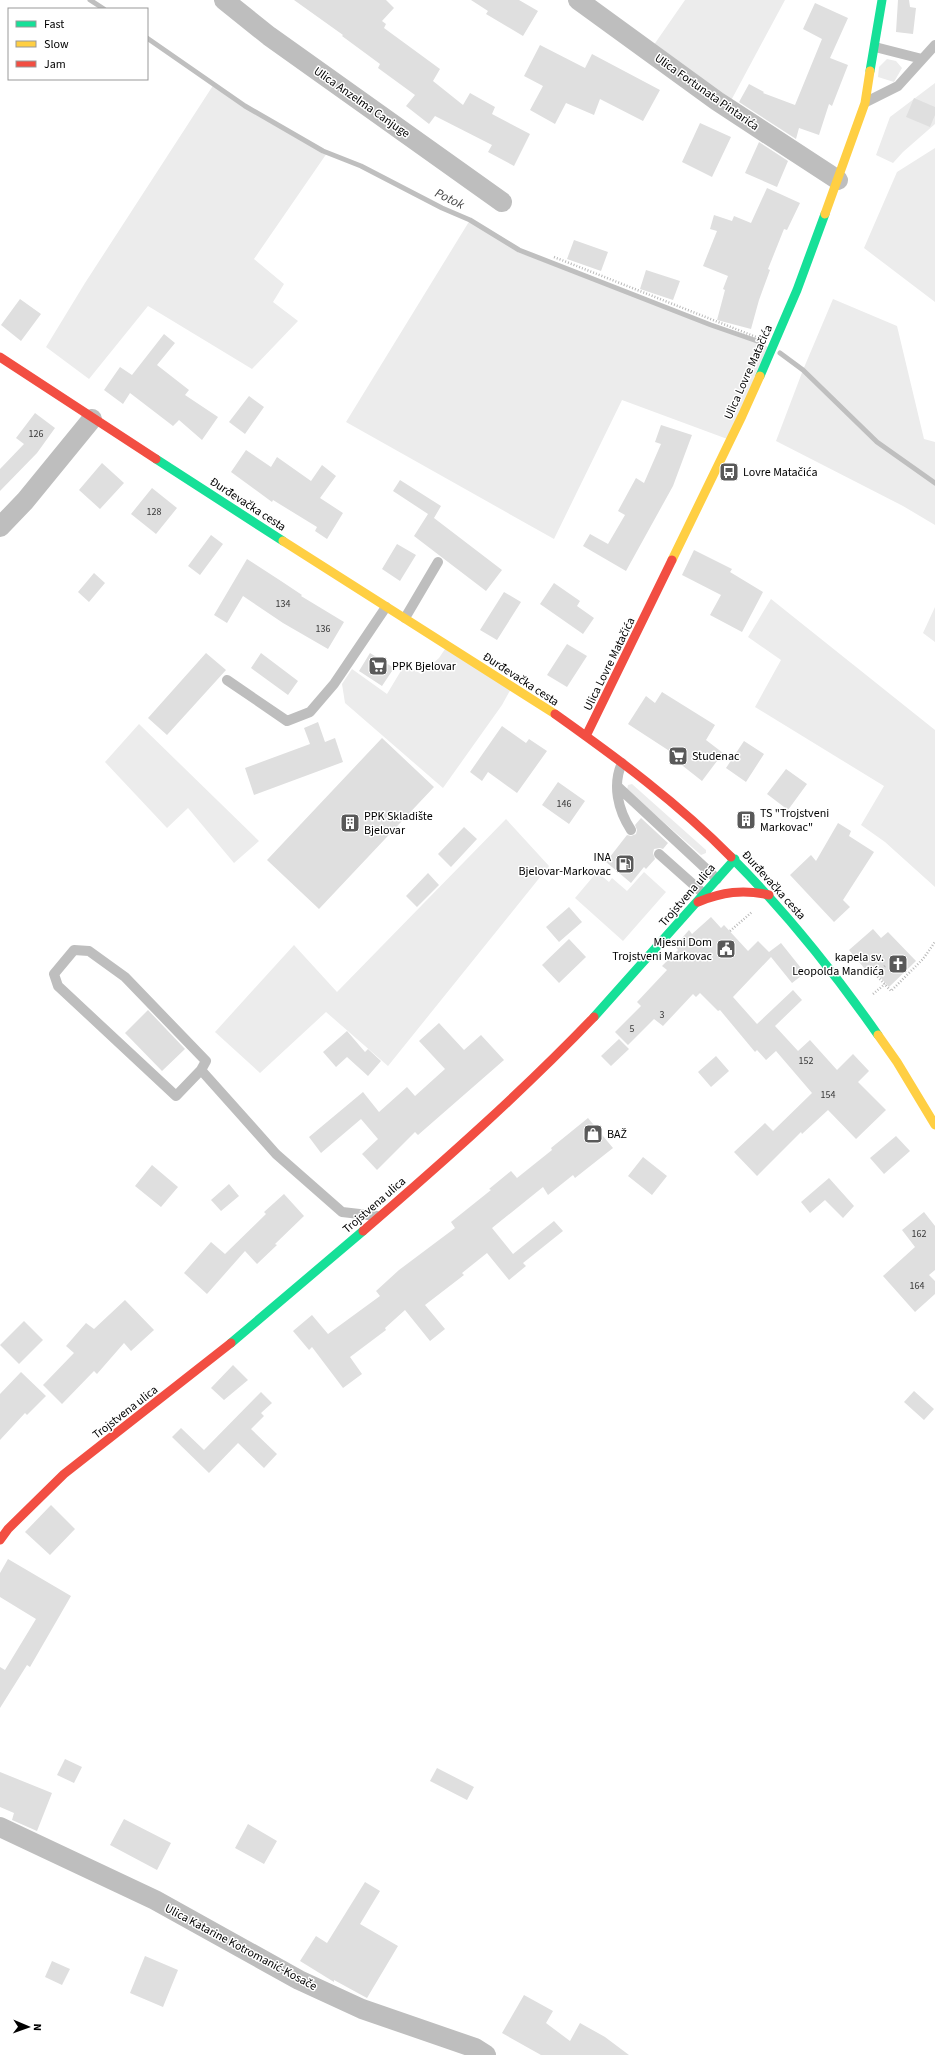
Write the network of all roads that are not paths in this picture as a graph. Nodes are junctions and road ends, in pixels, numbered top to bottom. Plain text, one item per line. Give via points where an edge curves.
1 (224, 0) edge
2 (578, 0) edge
3 (882, 0) edge
4 (935, 45) edge
5 (875, 48) junction
6 (922, 59) junction
7 (865, 103) junction
8 (838, 180) junction
9 (502, 202) dead end
10 (0, 357) edge
11 (92, 419) junction
12 (0, 527) edge
13 (438, 562) dead end
14 (386, 607) junction
15 (405, 618) junction
16 (227, 680) dead end
17 (586, 736) junction
18 (622, 763) junction
19 (617, 786) junction
20 (631, 830) dead end
21 (658, 854) dead end
22 (735, 859) junction
23 (717, 879) junction
24 (704, 894) junction
25 (769, 895) junction
26 (695, 904) junction
27 (201, 1070) junction
28 (935, 1125) edge
29 (379, 1217) junction
30 (3, 1530) edge
31 (0, 1827) edge
32 (486, 2055) edge

1 - 9 street, Ulica Anzelma Canjuge via 269,36
2 - 8 street, Ulica Fortunata Pintarića via 717,101
3 - 5 main road, Ulica Lovre Matačića
4 - 6 lane
5 - 6 lane
5 - 7 main road, Ulica Lovre Matačića
6 - 7 lane via 898,86
7 - 8 main road, Ulica Lovre Matačića
8 - 17 main road, Ulica Lovre Matačića via 797,290 742,416
10 - 11 main road, Đurđevačka cesta
11 - 12 street via 25,501
11 - 14 main road, Đurđevačka cesta
13 - 15 lane
14 - 15 main road, Đurđevačka cesta
14 - 16 lane via 334,684 310,712 287,721
15 - 17 main road, Đurđevačka cesta
17 - 18 main road, Đurđevačka cesta
18 - 19 lane via 617,773
18 - 22 main road, Đurđevačka cesta via 674,804
19 - 20 lane via 623,817
19 - 23 lane
21 - 24 lane
22 - 23 main road, Trojstvena ulica
22 - 25 main road, Đurđevačka cesta
23 - 24 main road, Trojstvena ulica
24 - 26 main road, Trojstvena ulica
25 - 26 main road via 752,891 728,891
25 - 28 main road, Đurđevačka cesta via 855,1002 897,1062
26 - 29 main road, Trojstvena ulica via 615,995 543,1070 464,1144
27 - 27 lane via 176,1096 58,986 54,974 74,950 89,951 125,978 206,1061
27 - 29 lane via 276,1154 342,1212
29 - 30 main road, Trojstvena ulica via 207,1364 64,1474
31 - 32 street, Ulica Katarine Kotromanić-Kosače via 155,1900 306,1983 362,2010 475,2048

